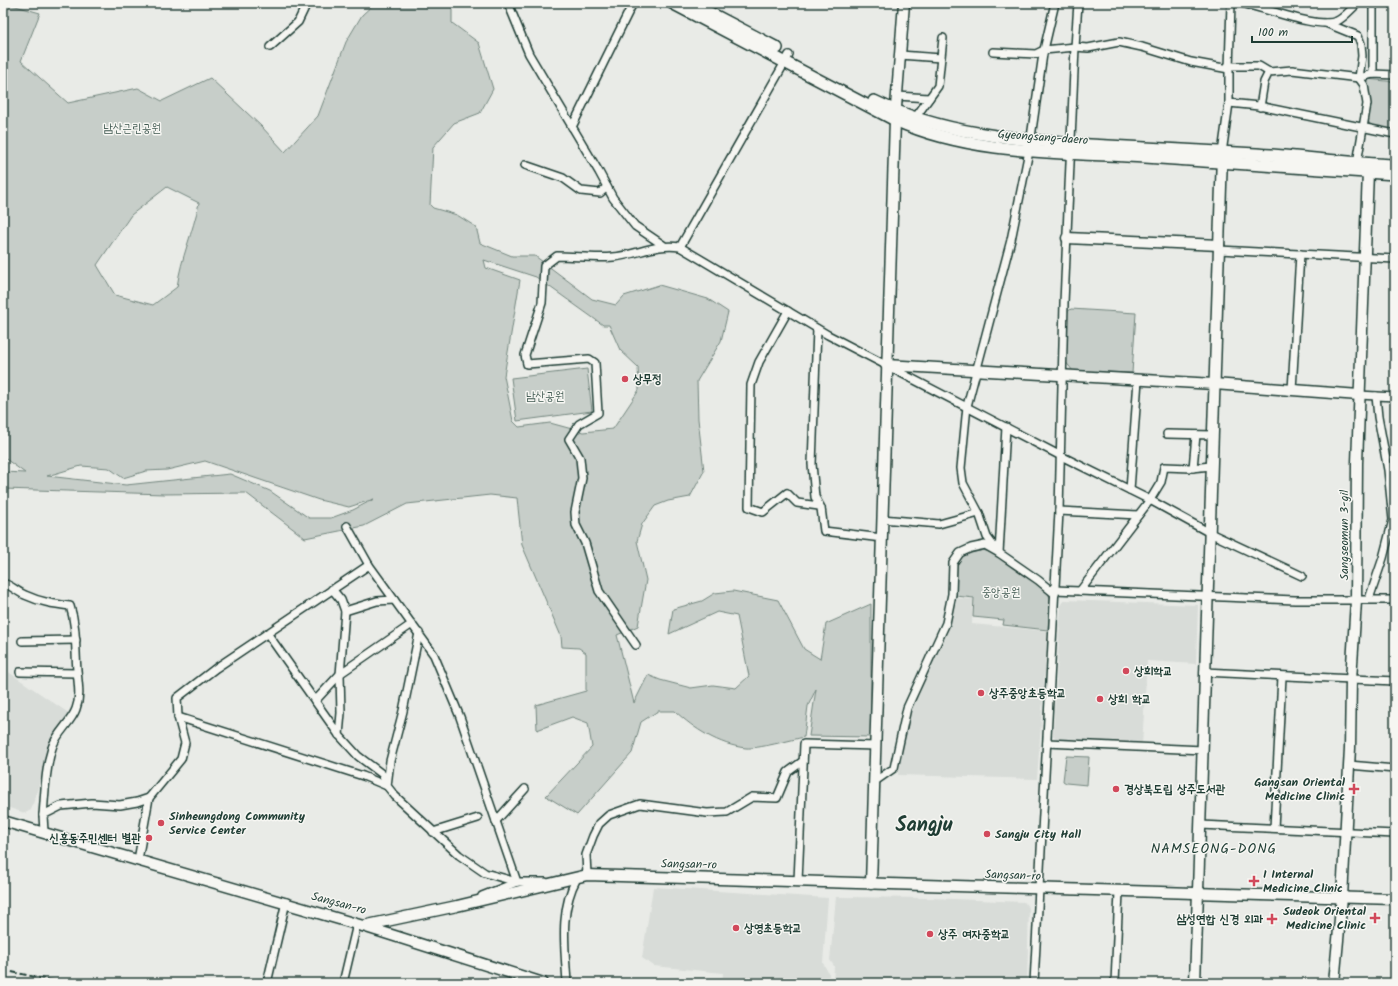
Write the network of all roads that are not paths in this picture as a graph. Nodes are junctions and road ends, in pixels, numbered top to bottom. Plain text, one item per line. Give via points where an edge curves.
1 (307, 3) edge
2 (508, 3) edge
3 (633, 3) edge
4 (672, 3) edge
5 (691, 3) edge
6 (904, 3) edge
7 (1055, 3) edge
8 (1078, 3) edge
9 (1231, 3) edge
10 (1240, 3) edge
11 (1358, 3) edge
12 (1373, 3) edge
13 (1326, 23) junction
14 (943, 38) dead end
15 (270, 46) dead end
16 (1075, 47) junction
17 (1044, 50) junction
18 (993, 52) dead end
19 (900, 55) junction
20 (786, 58) junction
21 (941, 58) junction
22 (1229, 68) junction
23 (1269, 72) junction
24 (1373, 74) junction
25 (1395, 75) edge
26 (1359, 78) junction
27 (898, 96) junction
28 (929, 98) junction
29 (1229, 103) junction
30 (1260, 107) junction
31 (896, 116) junction
32 (915, 118) junction
33 (572, 127) junction
34 (1364, 128) junction
35 (1395, 134) edge
36 (1030, 146) junction
37 (1072, 148) junction
38 (1222, 158) junction
39 (1357, 163) junction
40 (526, 165) dead end
41 (1395, 165) edge
42 (1368, 172) junction
43 (1395, 174) edge
44 (607, 187) junction
45 (1067, 238) junction
46 (663, 245) junction
47 (680, 247) junction
48 (1219, 247) junction
49 (1300, 254) junction
50 (1365, 257) junction
51 (1395, 259) edge
52 (788, 311) junction
53 (817, 329) junction
54 (886, 365) junction
55 (975, 371) junction
56 (1062, 376) junction
57 (1138, 380) junction
58 (1214, 384) junction
59 (1292, 390) junction
60 (1359, 395) junction
61 (1376, 396) junction
62 (1395, 397) edge
63 (967, 406) junction
64 (1006, 427) junction
65 (1167, 434) dead end
66 (1196, 435) junction
67 (1213, 436) junction
68 (1061, 456) junction
69 (1211, 466) junction
70 (1193, 468) junction
71 (1130, 490) junction
72 (1150, 500) junction
73 (819, 506) junction
74 (1059, 511) junction
75 (979, 513) junction
76 (1138, 515) junction
77 (882, 519) junction
78 (347, 526) dead end
79 (1210, 533) junction
80 (882, 538) junction
81 (999, 553) junction
82 (369, 565) junction
83 (1302, 576) dead end
84 (3, 583) edge
85 (332, 589) junction
86 (1080, 591) junction
87 (1055, 592) junction
88 (1207, 597) junction
89 (1369, 599) junction
90 (394, 600) junction
91 (1395, 600) edge
92 (1356, 601) junction
93 (345, 611) junction
94 (412, 624) junction
95 (267, 633) junction
96 (419, 633) junction
97 (76, 640) junction
98 (22, 641) dead end
99 (636, 645) dead end
100 (20, 672) dead end
101 (1204, 672) junction
102 (77, 673) junction
103 (340, 674) junction
104 (1282, 677) junction
105 (1351, 680) junction
106 (1395, 681) edge
107 (315, 701) junction
108 (178, 717) junction
109 (339, 735) junction
110 (1047, 744) junction
111 (876, 746) junction
112 (1203, 750) junction
113 (803, 761) junction
114 (1348, 765) junction
115 (1395, 769) edge
116 (874, 782) junction
117 (388, 786) junction
118 (525, 789) dead end
119 (149, 798) junction
120 (43, 816) junction
121 (478, 818) dead end
122 (3, 821) edge
123 (496, 821) junction
124 (1200, 825) junction
125 (1274, 828) junction
126 (44, 832) junction
127 (433, 832) junction
128 (1345, 832) junction
129 (1395, 834) edge
130 (138, 860) junction
131 (582, 876) junction
132 (798, 881) junction
133 (517, 882) junction
134 (555, 882) junction
135 (871, 884) junction
136 (1038, 888) junction
137 (1119, 892) junction
138 (1198, 894) junction
139 (1342, 896) junction
140 (1395, 899) edge
141 (286, 902) junction
142 (457, 906) junction
143 (357, 924) junction
144 (267, 983) edge
145 (343, 983) edge
146 (543, 983) edge
147 (567, 983) edge
148 (1034, 983) edge
149 (1115, 983) edge
150 (1195, 983) edge
151 (1334, 983) edge

1 - 15 street via 298,22
2 - 33 street via 529,54
3 - 33 street
4 - 20 main road, Gyeongsang-daero
5 - 20 main road, Gyeongsang-daero
6 - 19 street
7 - 17 street
8 - 16 street
9 - 22 street
10 - 13 street via 1255,5 1290,17
11 - 13 street via 1337,21
12 - 24 street
13 - 26 street via 1358,36 1362,56
14 - 21 street
16 - 17 street
16 - 22 street via 1088,48 1119,42 1197,63
16 - 37 street
17 - 18 street via 1036,54
17 - 36 street
19 - 21 street
19 - 27 street
20 - 31 main road, Gyeongsang-daero
20 - 47 street
21 - 28 street via 938,86
22 - 23 street via 1259,66
22 - 29 street
23 - 26 street via 1292,70
23 - 30 street via 1264,82
24 - 25 street
24 - 26 street
26 - 34 street via 1364,85 1367,104
27 - 28 street
27 - 31 street
28 - 32 street
29 - 30 street
29 - 38 street
30 - 34 street
31 - 32 main road, Gyeongsang-daero
31 - 36 main road, Gyeongsang-daero via 913,128 987,146
31 - 54 street
32 - 36 main road, Gyeongsang-daero
33 - 44 street
34 - 35 street
34 - 39 street
36 - 37 main road, Gyeongsang-daero
36 - 55 street via 1011,240
37 - 38 main road, Gyeongsang-daero
37 - 45 street
38 - 39 main road, Gyeongsang-daero via 1255,154
38 - 42 main road, Gyeongsang-daero
38 - 48 street
39 - 41 main road, Gyeongsang-daero
40 - 44 street via 563,178 581,191 600,193
42 - 43 main road, Gyeongsang-daero
42 - 50 street, Sangseomun 3-gil
44 - 46 street via 634,226
45 - 48 street
45 - 56 street
46 - 47 street
46 - 99 street via 616,257 557,256 552,259 544,266 542,303 525,355 527,364 589,359 595,364 598,413 579,424 569,440 580,458 582,478 575,512 576,525 585,543 599,591
47 - 52 street
48 - 49 street
48 - 58 street
49 - 50 street
49 - 59 street
50 - 51 street
50 - 60 street, Sangseomun 3-gil
52 - 53 street
52 - 73 street via 760,362 751,385 749,507 763,512 787,493 797,503
53 - 54 street
53 - 73 street via 812,464 814,497
54 - 55 street
54 - 63 street
54 - 77 street
55 - 56 street
55 - 63 street
56 - 57 street
56 - 68 street
57 - 58 street
57 - 71 street
58 - 59 street
58 - 67 street
59 - 60 street
60 - 61 street
60 - 92 street, Sangseomun 3-gil
61 - 62 street
61 - 89 street via 1388,470 1392,520
63 - 64 street
63 - 75 street via 961,468 963,484
64 - 68 street
64 - 81 street
65 - 66 street
66 - 67 street
66 - 70 street
67 - 69 street
68 - 71 street
68 - 74 street
69 - 70 street
69 - 79 street
70 - 72 street via 1164,467 1161,482
71 - 72 street
72 - 76 street
72 - 79 street
73 - 80 street via 824,531
74 - 76 street
74 - 87 street
75 - 77 street via 938,524
75 - 81 street via 987,538
76 - 86 street
77 - 80 street
78 - 82 street
79 - 83 street
79 - 88 street
80 - 111 street
81 - 87 street
81 - 116 street via 985,545 971,548 960,553 953,563 952,594 946,623 907,708 894,768
82 - 85 street
82 - 90 street
84 - 97 street via 45,603 70,606
85 - 93 street via 341,600
85 - 95 street
86 - 87 street
86 - 88 street
87 - 110 street
88 - 92 street
88 - 101 street
89 - 91 street
89 - 92 street
90 - 93 street via 377,601
90 - 94 street
92 - 105 street, Sangseomun 3-gil
93 - 103 street
94 - 96 street
94 - 103 street
95 - 107 street
95 - 108 street via 177,698
96 - 117 street via 390,762
96 - 123 street via 434,655 460,717
97 - 98 street
97 - 102 street
100 - 102 street
101 - 104 street
101 - 112 street
102 - 120 street via 80,695 76,710 52,747
103 - 107 street
103 - 109 street
104 - 105 street
104 - 125 street
105 - 106 street
105 - 114 street, Sangseomun 3-gil
107 - 109 street
108 - 117 street
108 - 119 street via 185,744 181,759
109 - 117 street via 358,756 382,774
110 - 112 street
110 - 136 street
111 - 113 street via 804,744
111 - 116 street
112 - 124 street
113 - 131 street via 788,772 778,798 752,797 727,812 707,813 640,804 609,815 599,824 593,836
113 - 132 street
114 - 115 street
114 - 128 street, Sangseomun 3-gil
116 - 135 street
117 - 127 street
118 - 123 street
119 - 120 street via 120,805 92,803 61,806
119 - 130 street
120 - 126 street
121 - 127 street
122 - 126 street, Sangsan-ro
123 - 133 street
124 - 125 street
124 - 138 street
125 - 128 street
126 - 130 street, Sangsan-ro
127 - 133 street via 485,873
128 - 129 street
128 - 139 street, Sangseomun 3-gil
130 - 141 street, Sangsan-ro
131 - 132 street, Sangsan-ro
131 - 134 street, Sangsan-ro
131 - 147 street via 569,893 565,914
132 - 135 street, Sangsan-ro
133 - 134 street
133 - 142 street
134 - 142 street, Sangsan-ro
135 - 136 street, Sangsan-ro
136 - 137 street, Sangsan-ro
136 - 148 street
137 - 138 street, Sangsan-ro
137 - 149 street
138 - 139 street, Sangsan-ro
138 - 150 street
139 - 140 street, Sangsan-ro
139 - 151 street, Sangseomun 3-gil
141 - 143 street, Sangsan-ro
141 - 144 street
142 - 143 street, Sangsan-ro via 363,926
143 - 145 street
143 - 146 street

